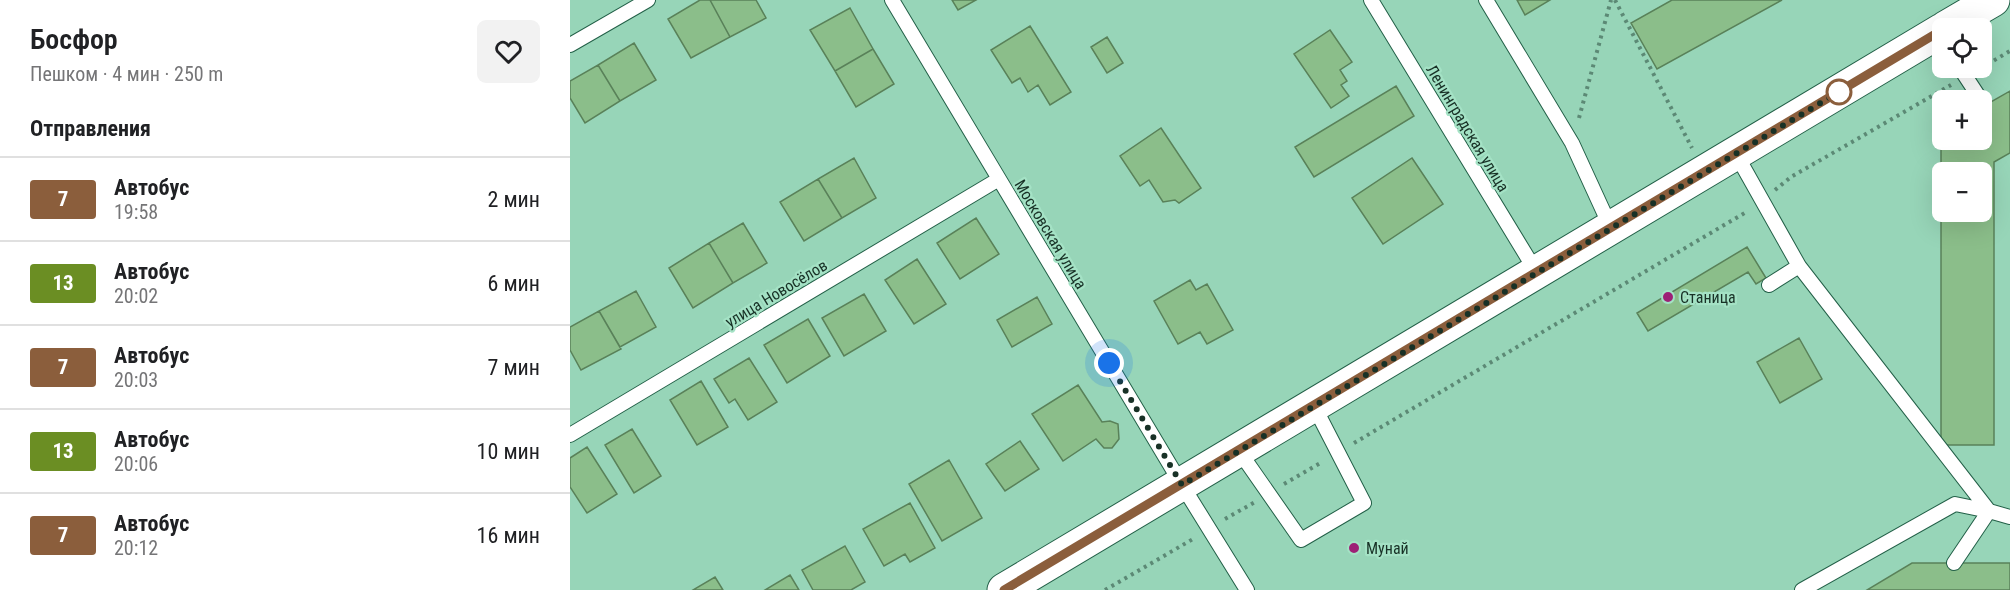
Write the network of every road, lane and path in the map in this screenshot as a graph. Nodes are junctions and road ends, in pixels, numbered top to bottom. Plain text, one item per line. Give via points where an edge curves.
1 (648, 0) edge
2 (892, 0) edge
3 (1371, 0) edge
4 (1486, 0) edge
5 (1613, 0) edge
6 (1993, 0) edge
7 (1965, 18) edge
8 (1932, 39) edge
9 (570, 45) edge
10 (2010, 51) edge
11 (1992, 59) edge
12 (1953, 78) edge
13 (1572, 143) junction
14 (1736, 154) junction
15 (1704, 172) junction
16 (999, 179) junction
17 (1763, 202) junction
18 (1611, 228) junction
19 (1799, 266) junction
20 (1537, 273) junction
21 (1769, 285) dead end
22 (1314, 406) junction
23 (570, 435) edge
24 (1239, 451) junction
25 (1338, 453) junction
26 (1182, 485) junction
27 (1268, 494) junction
28 (1989, 512) junction
29 (2010, 518) edge
30 (1209, 529) junction
31 (1953, 563) dead end
32 (1004, 590) edge
33 (1105, 590) edge
34 (1247, 590) edge
35 (1802, 590) edge

1 - 9 lane
2 - 16 lane, Московская улица
3 - 20 lane, Ленинградская улица
4 - 13 lane
5 - 13 path
5 - 15 path
6 - 7 street
8 - 14 street
10 - 11 path
12 - 17 path via 1791,177
13 - 18 lane
14 - 15 street
14 - 17 lane
15 - 18 street
16 - 23 lane, улица Новосёлов
16 - 26 lane, Московская улица
17 - 19 lane
17 - 25 path
18 - 20 street
19 - 21 lane
19 - 28 lane
20 - 22 street
22 - 24 street
22 - 25 lane
24 - 26 street
24 - 27 lane
25 - 27 path
25 - 27 lane via 1364,503 1301,540
26 - 30 lane, Московская улица
26 - 32 street
27 - 30 path
28 - 29 lane
28 - 31 lane
28 - 35 lane via 1955,504
30 - 33 path
30 - 34 lane, Московская улица

